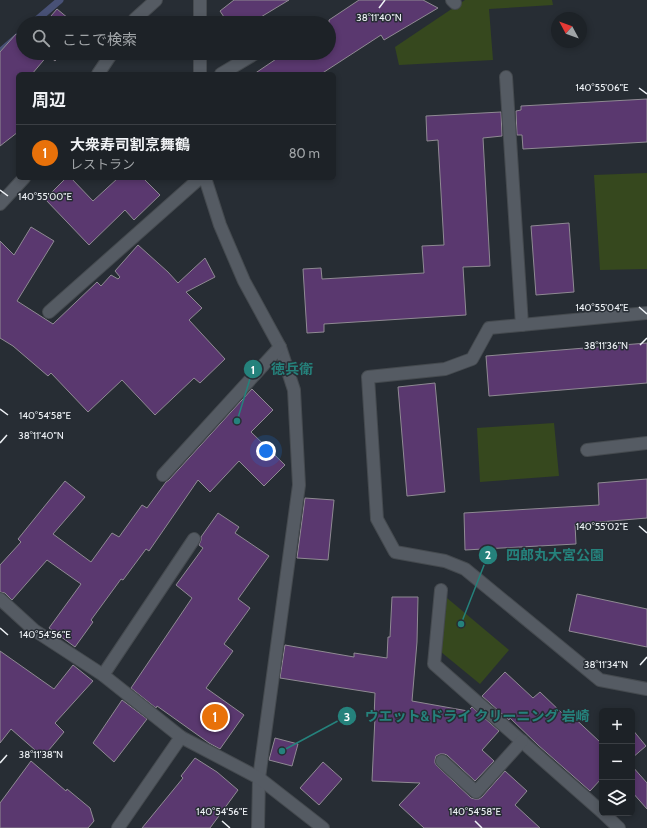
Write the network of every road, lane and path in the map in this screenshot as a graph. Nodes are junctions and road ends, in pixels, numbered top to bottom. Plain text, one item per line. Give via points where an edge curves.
1 (156, 0) edge
2 (200, 0) edge
3 (138, 16) edge
4 (200, 16) edge
5 (107, 60) edge
6 (200, 60) edge
7 (244, 60) edge
8 (99, 72) edge
9 (200, 72) edge
10 (224, 72) edge
11 (506, 77) dead end
12 (22, 180) edge
13 (198, 180) edge
14 (206, 180) edge
15 (0, 204) edge
16 (49, 312) dead end
17 (647, 313) edge
18 (522, 325) junction
19 (280, 347) junction
20 (647, 443) edge
21 (587, 450) dead end
22 (163, 475) dead end
23 (194, 539) dead end
24 (441, 590) dead end
25 (0, 599) edge
26 (103, 675) junction
27 (647, 689) edge
28 (181, 737) junction
29 (522, 741) junction
30 (442, 761) dead end
31 (259, 778) junction
32 (599, 810) edge
33 (605, 816) edge
34 (118, 828) edge
35 (258, 828) edge
36 (323, 828) edge
37 (619, 828) edge

1 - 3 street
2 - 4 street
5 - 8 street
6 - 9 street
7 - 10 street
11 - 18 street
12 - 15 street
13 - 16 street
14 - 19 street via 220,225 244,281
17 - 18 street
18 - 27 street via 488,328 472,359 445,369 368,377 377,519 395,552 445,561 465,569 600,680
19 - 22 street
19 - 31 street via 294,390 298,485
20 - 21 street
23 - 26 street
24 - 29 street via 434,664
25 - 26 street via 34,630
26 - 28 street
28 - 31 street
28 - 34 street
29 - 30 street via 476,792
29 - 32 street
31 - 35 street
31 - 36 street
33 - 37 street

